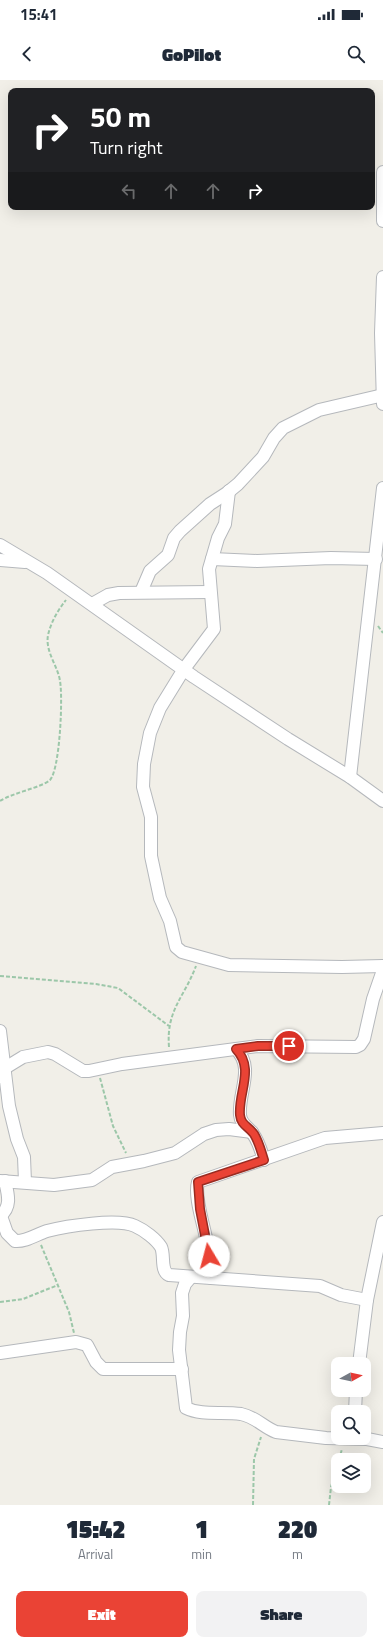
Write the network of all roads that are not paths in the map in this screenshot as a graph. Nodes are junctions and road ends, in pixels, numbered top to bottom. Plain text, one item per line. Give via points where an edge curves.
1 (383, 172) edge
2 (383, 180) edge
3 (383, 221) edge
4 (383, 277) edge
5 (382, 394) edge
6 (383, 404) edge
7 (383, 488) edge
8 (229, 491) junction
9 (0, 545) edge
10 (212, 559) junction
11 (376, 559) junction
12 (0, 560) edge
13 (29, 562) junction
14 (140, 592) junction
15 (210, 592) junction
16 (92, 604) junction
17 (184, 670) junction
18 (350, 777) junction
19 (383, 801) edge
20 (383, 972) edge
21 (0, 1032) edge
22 (236, 1049) junction
23 (2, 1072) edge
24 (252, 1132) junction
25 (383, 1133) edge
26 (264, 1160) junction
27 (2, 1181) edge
28 (25, 1182) junction
29 (0, 1216) edge
30 (383, 1222) edge
31 (191, 1277) junction
32 (211, 1278) junction
33 (367, 1300) junction
34 (0, 1353) edge
35 (360, 1357) edge
36 (182, 1369) junction
37 (331, 1438) edge
38 (371, 1439) edge
39 (383, 1442) edge

1 - 2 street
2 - 3 street
4 - 5 street
5 - 6 street
5 - 8 street via 319,410 283,428 263,457
7 - 11 street
8 - 10 street via 225,524
8 - 14 street via 180,530 168,555 150,570
9 - 13 street
10 - 11 street
10 - 15 street via 209,569
11 - 18 street
12 - 13 street
13 - 16 street
14 - 15 street
14 - 16 street via 108,595
15 - 17 street via 214,629
16 - 17 street
17 - 18 street
17 - 20 street via 166,696 152,725 143,781 151,817 151,856 160,898 170,921 176,947 182,952 229,965 342,967
18 - 19 street
20 - 22 street via 372,999 364,1039 360,1045 258,1046
21 - 23 street
22 - 23 street via 83,1071 48,1052 23,1057
22 - 24 street via 244,1062 245,1084 240,1106 241,1119 244,1126
23 - 28 street via 13,1126 24,1156
24 - 26 street
24 - 28 street via 216,1130 204,1134 175,1153 112,1167 92,1180 54,1185
25 - 26 street via 325,1138
26 - 32 street via 198,1182
27 - 28 street
27 - 29 street via 8,1204
29 - 31 street via 7,1233 15,1241 48,1231 92,1224 132,1225 149,1235 162,1249 167,1274
30 - 33 street
31 - 32 street
31 - 36 street via 182,1293
32 - 33 street via 320,1286 341,1295
33 - 35 street
34 - 36 street via 76,1342 87,1345 103,1369
36 - 37 street via 186,1408 254,1417 276,1432
38 - 39 street

